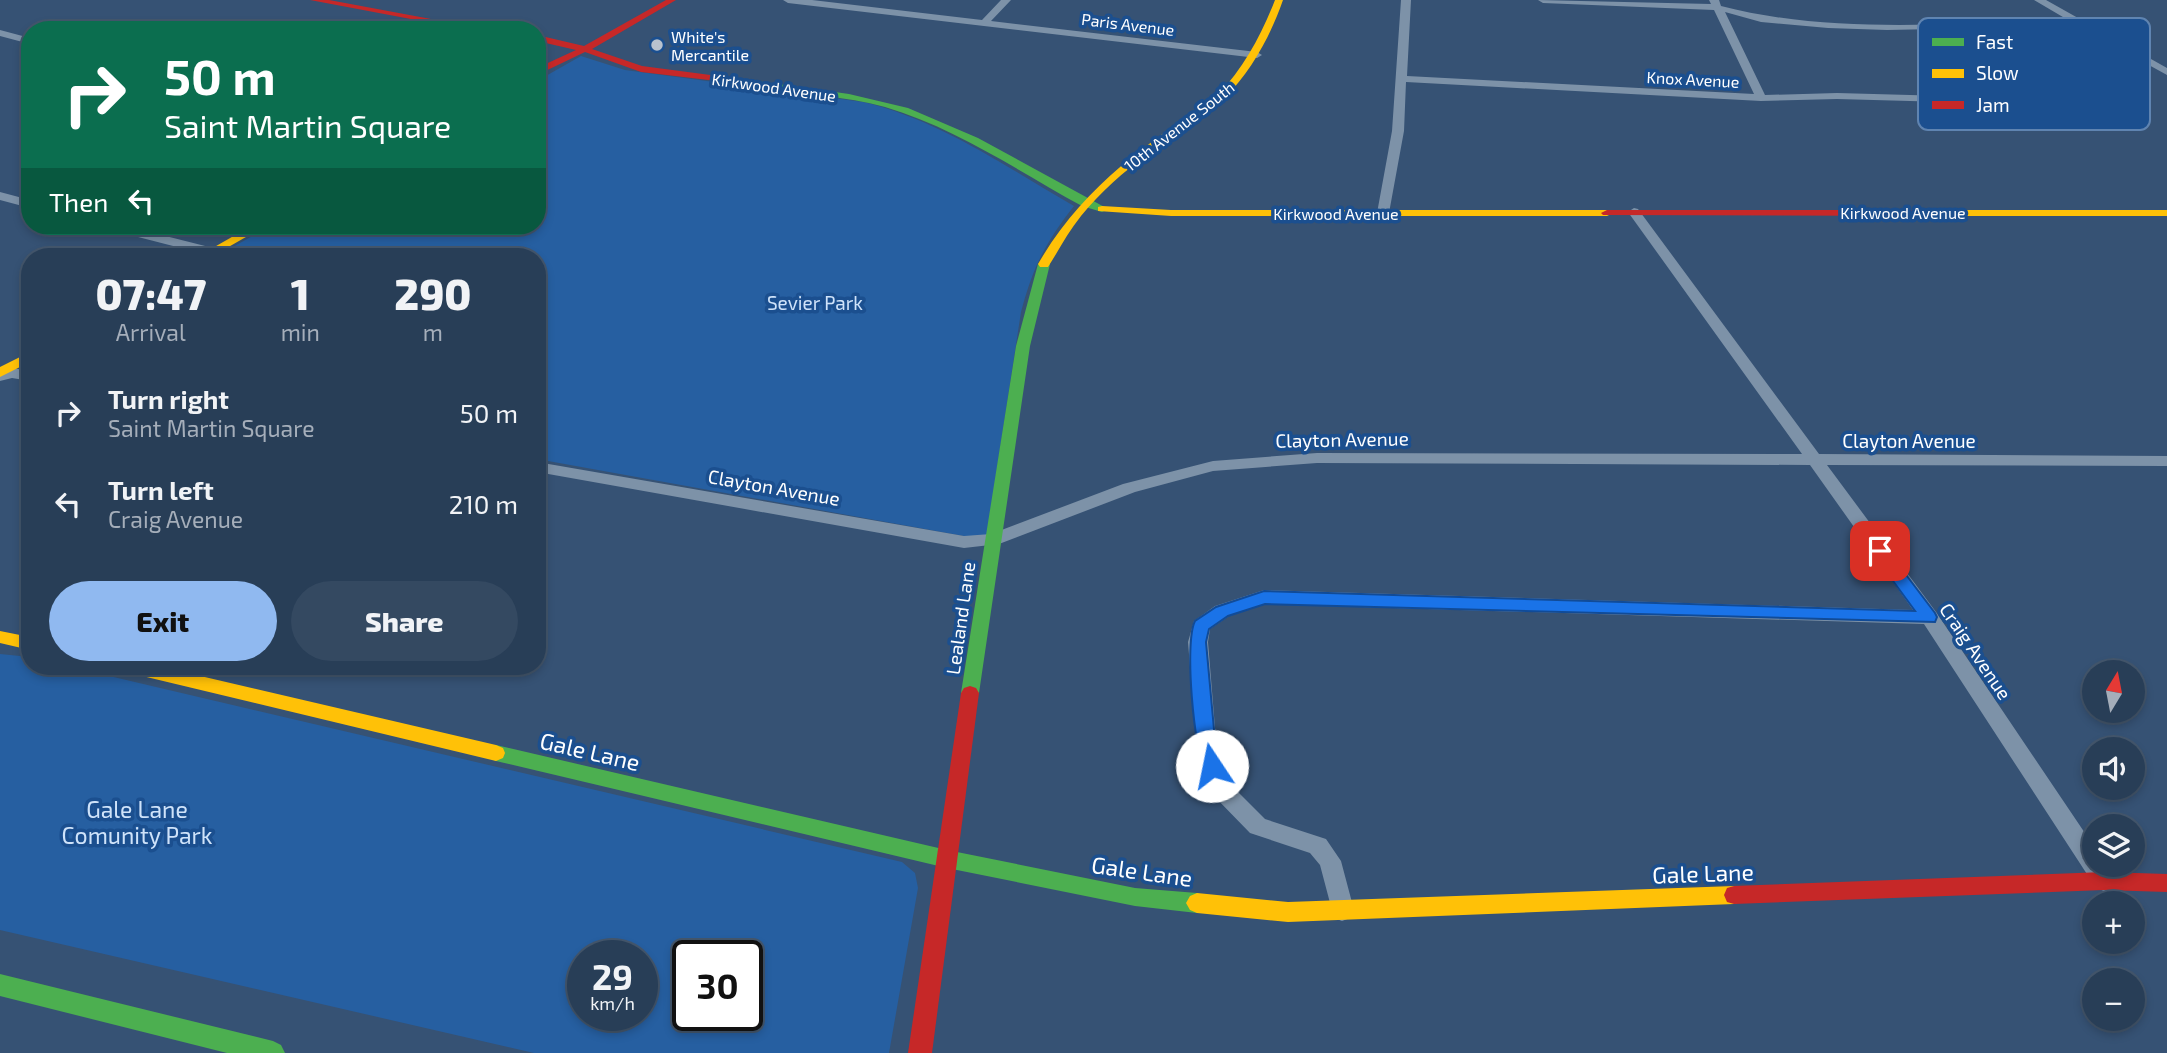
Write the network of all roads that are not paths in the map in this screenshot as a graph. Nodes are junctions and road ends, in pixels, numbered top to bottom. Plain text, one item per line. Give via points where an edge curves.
1 (314, 0) edge
2 (672, 0) edge
3 (788, 0) edge
4 (1006, 0) edge
5 (1279, 0) edge
6 (1406, 0) edge
7 (1543, 0) edge
8 (2039, 0) edge
9 (1715, 4) edge
10 (2070, 18) edge
11 (434, 21) edge
12 (984, 23) junction
13 (1918, 26) edge
14 (0, 33) edge
15 (21, 39) edge
16 (546, 40) edge
17 (584, 49) junction
18 (1256, 55) junction
19 (2150, 63) edge
20 (546, 68) edge
21 (2167, 72) edge
22 (1401, 79) junction
23 (1761, 98) junction
24 (1918, 98) edge
25 (0, 197) edge
26 (21, 202) edge
27 (1086, 205) junction
28 (1634, 212) junction
29 (1383, 213) junction
30 (2167, 213) edge
31 (143, 235) edge
32 (242, 235) edge
33 (187, 248) edge
34 (218, 248) edge
35 (21, 361) edge
36 (0, 374) edge
37 (21, 374) edge
38 (1814, 461) junction
39 (2167, 461) edge
40 (546, 469) edge
41 (993, 540) junction
42 (1929, 617) junction
43 (0, 638) edge
44 (21, 642) edge
45 (168, 675) edge
46 (947, 859) junction
47 (2104, 881) junction
48 (2167, 883) edge
49 (1342, 910) junction
50 (0, 985) edge
51 (272, 1053) edge
52 (920, 1053) edge

1 - 11 main road
2 - 17 main road
3 - 12 street, Paris Avenue
4 - 12 street
5 - 18 main road, 10th Avenue South
6 - 22 street
7 - 9 street
8 - 10 street
9 - 13 street via 1761,19
9 - 23 street
12 - 18 street, Paris Avenue
14 - 15 street
16 - 17 main road, Kirkwood Avenue
17 - 20 main road
17 - 27 main road, Kirkwood Avenue via 641,69 849,97 903,109 944,126
18 - 27 main road, 10th Avenue South via 1221,97 1096,190
19 - 21 street
22 - 23 street, Knox Avenue
22 - 29 street via 1398,131
23 - 24 street, Knox Avenue
25 - 26 street
27 - 29 main road, Kirkwood Avenue via 1126,212
27 - 41 main road, Lealand Lane via 1055,242 1038,280
28 - 29 main road, Kirkwood Avenue
28 - 30 main road, Kirkwood Avenue
28 - 38 street, Craig Avenue
31 - 33 street
32 - 34 main road
35 - 36 main road
36 - 37 street
38 - 39 street, Clayton Avenue
38 - 41 street, Clayton Avenue via 1317,458 1213,466 1129,488
38 - 42 street, Craig Avenue
40 - 41 street, Clayton Avenue via 964,542
41 - 46 main road, Lealand Lane
42 - 47 street, Craig Avenue
42 - 49 street via 1264,597 1222,611 1201,626 1198,642 1206,740 1221,789 1258,826 1318,846 1330,861
43 - 44 main road
45 - 46 main road, Gale Lane
46 - 49 main road, Gale Lane via 1135,897 1288,912
46 - 52 main road, Lealand Lane
47 - 48 main road, Gale Lane
47 - 49 main road, Gale Lane
50 - 51 main road

